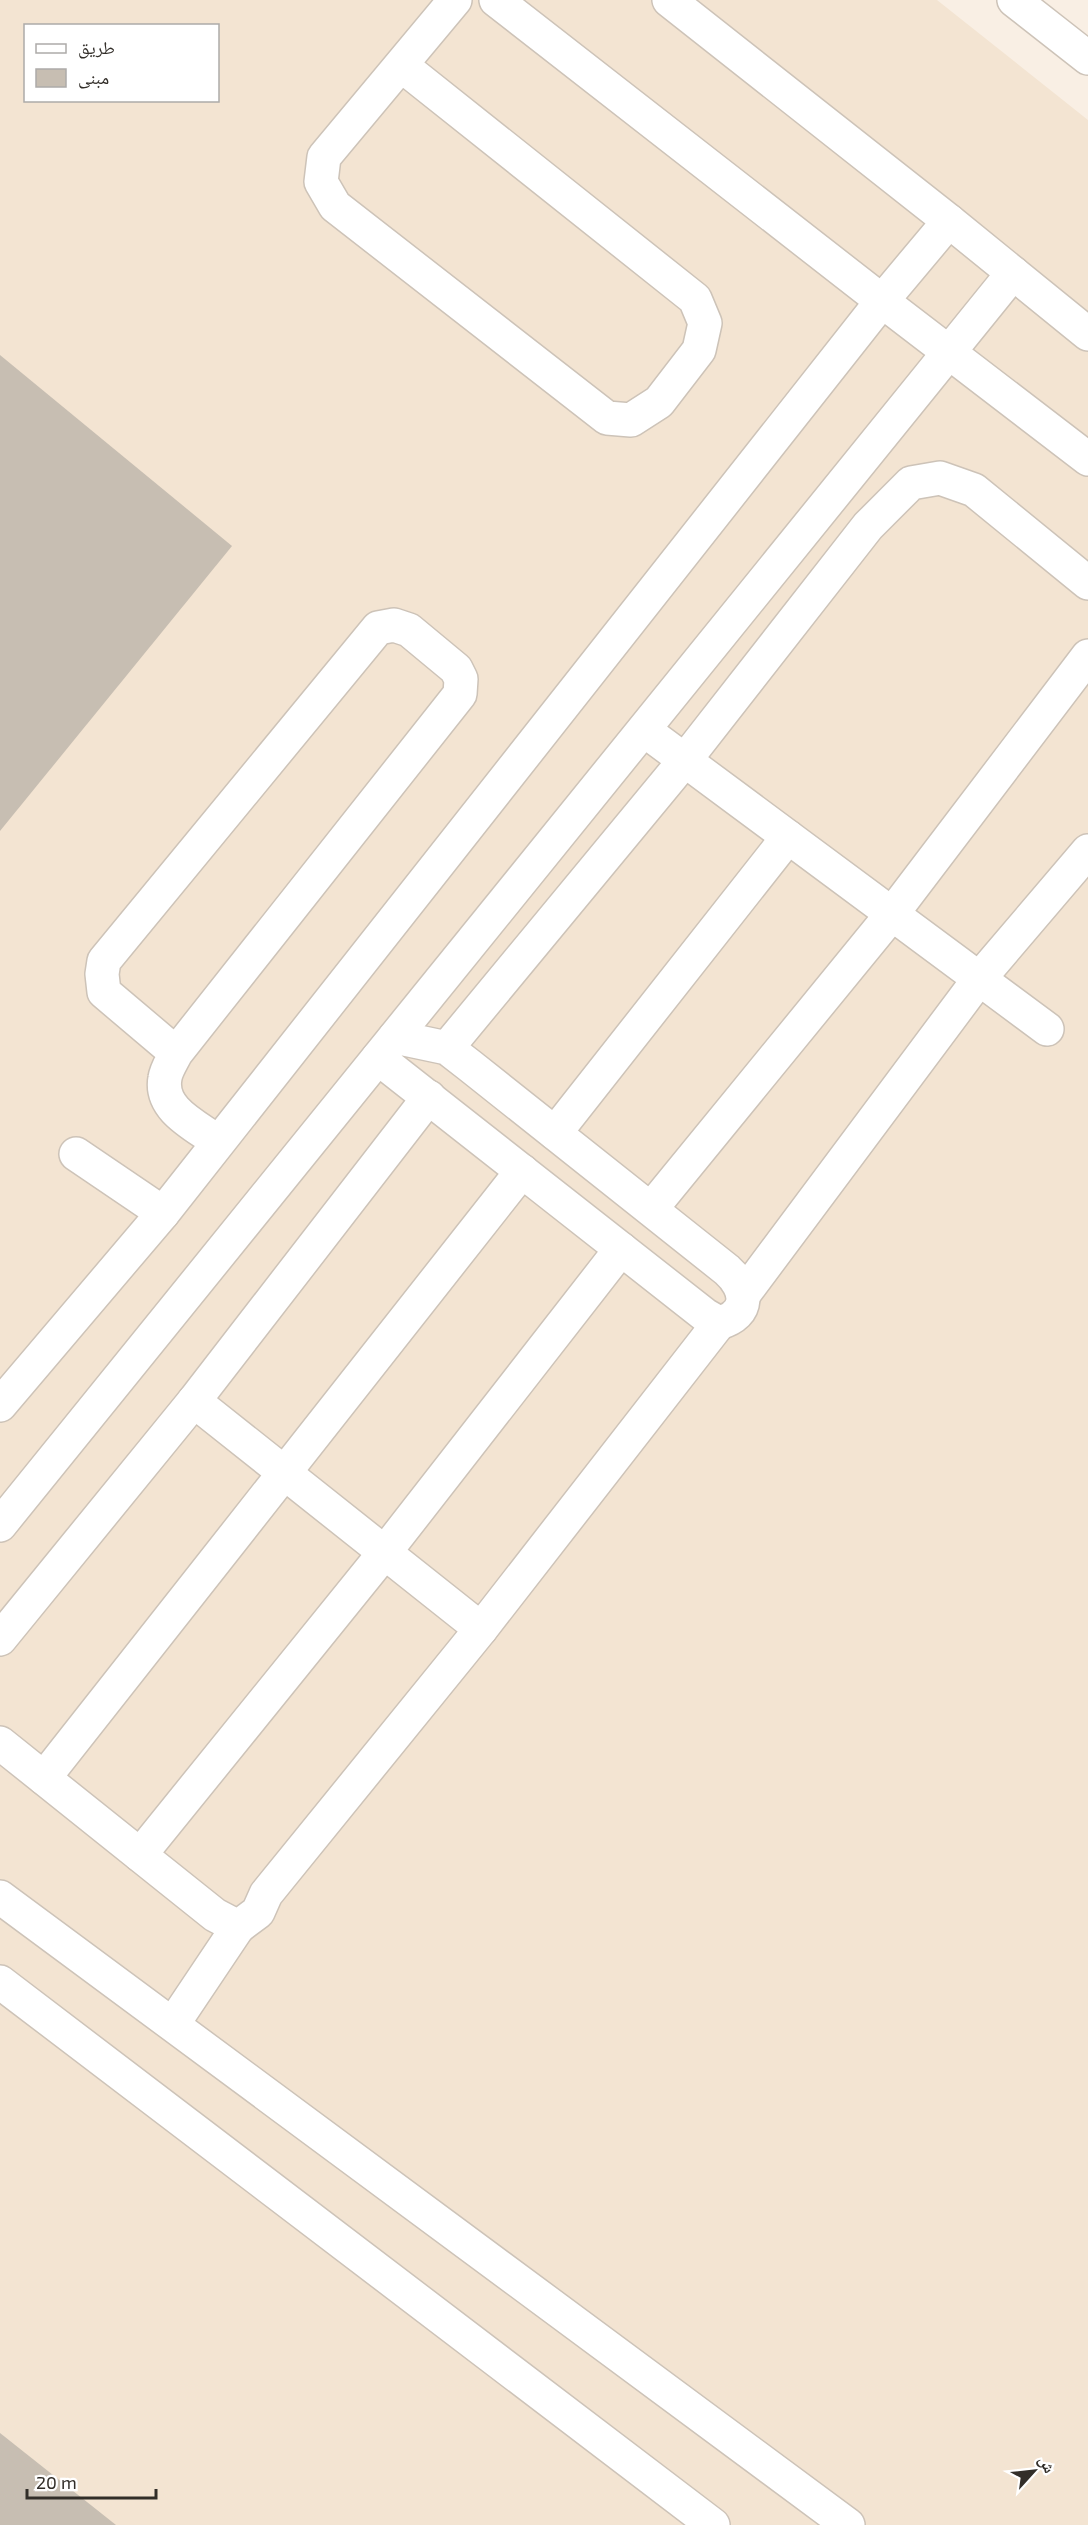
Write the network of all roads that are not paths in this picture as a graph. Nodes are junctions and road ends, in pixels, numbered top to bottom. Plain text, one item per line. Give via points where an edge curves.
1 (455, 0) edge
2 (496, 0) edge
3 (669, 0) edge
4 (1015, 0) edge
5 (1088, 30) edge
6 (1088, 58) edge
7 (401, 65) junction
8 (949, 221) junction
9 (1013, 273) junction
10 (882, 301) junction
11 (1088, 334) edge
12 (949, 352) junction
13 (1088, 459) edge
14 (1088, 583) edge
15 (1088, 656) edge
16 (644, 729) junction
17 (685, 760) junction
18 (788, 837) junction
19 (1088, 851) edge
20 (892, 914) junction
21 (980, 979) junction
22 (1047, 1029) dead end
23 (386, 1047) junction
24 (447, 1048) junction
25 (176, 1053) junction
26 (429, 1097) junction
27 (555, 1133) junction
28 (218, 1142) junction
29 (76, 1154) dead end
30 (522, 1171) junction
31 (651, 1209) junction
32 (163, 1213) junction
33 (621, 1249) junction
34 (744, 1294) junction
35 (719, 1323) junction
36 (194, 1401) junction
37 (0, 1405) edge
38 (285, 1473) junction
39 (0, 1525) edge
40 (385, 1552) junction
41 (481, 1629) junction
42 (0, 1639) edge
43 (0, 1743) edge
44 (44, 1778) junction
45 (140, 1855) junction
46 (0, 1897) edge
47 (238, 1927) junction
48 (0, 1982) edge
49 (173, 2024) junction
50 (713, 2525) edge
51 (848, 2525) edge

1 - 7 street
2 - 10 street
3 - 8 street
4 - 5 street
4 - 6 street
7 - 7 street via 324,157 321,182 335,206 607,418 631,420 659,402 699,350 705,324 695,299
8 - 9 street
8 - 10 street
9 - 11 street
9 - 12 street
10 - 12 street
10 - 28 street
12 - 13 street
12 - 16 street
14 - 17 street via 974,490 940,478 911,483 868,526
15 - 20 street
16 - 17 street
16 - 23 street
17 - 18 street
17 - 24 street
18 - 20 street
18 - 27 street
19 - 21 street
20 - 21 street
20 - 31 street
21 - 22 street
21 - 34 street
23 - 24 street
23 - 26 street
23 - 39 street
24 - 27 street
25 - 25 street via 460,694 461,679 456,669 409,630 394,625 378,628 104,961 104,992
25 - 28 street via 165,1077 164,1092 171,1108
26 - 30 street
26 - 36 street
27 - 31 street
28 - 32 street
29 - 32 street
30 - 33 street
30 - 38 street
31 - 34 street via 738,1280
32 - 37 street
33 - 35 street
33 - 40 street
34 - 35 street via 741,1308 731,1320
35 - 41 street
36 - 38 street
36 - 42 street
38 - 40 street
38 - 44 street
40 - 41 street
40 - 45 street
41 - 47 street via 266,1894 258,1912
43 - 44 street
44 - 45 street
45 - 47 street via 215,1914
46 - 49 street
47 - 49 street
48 - 50 street
49 - 51 street

